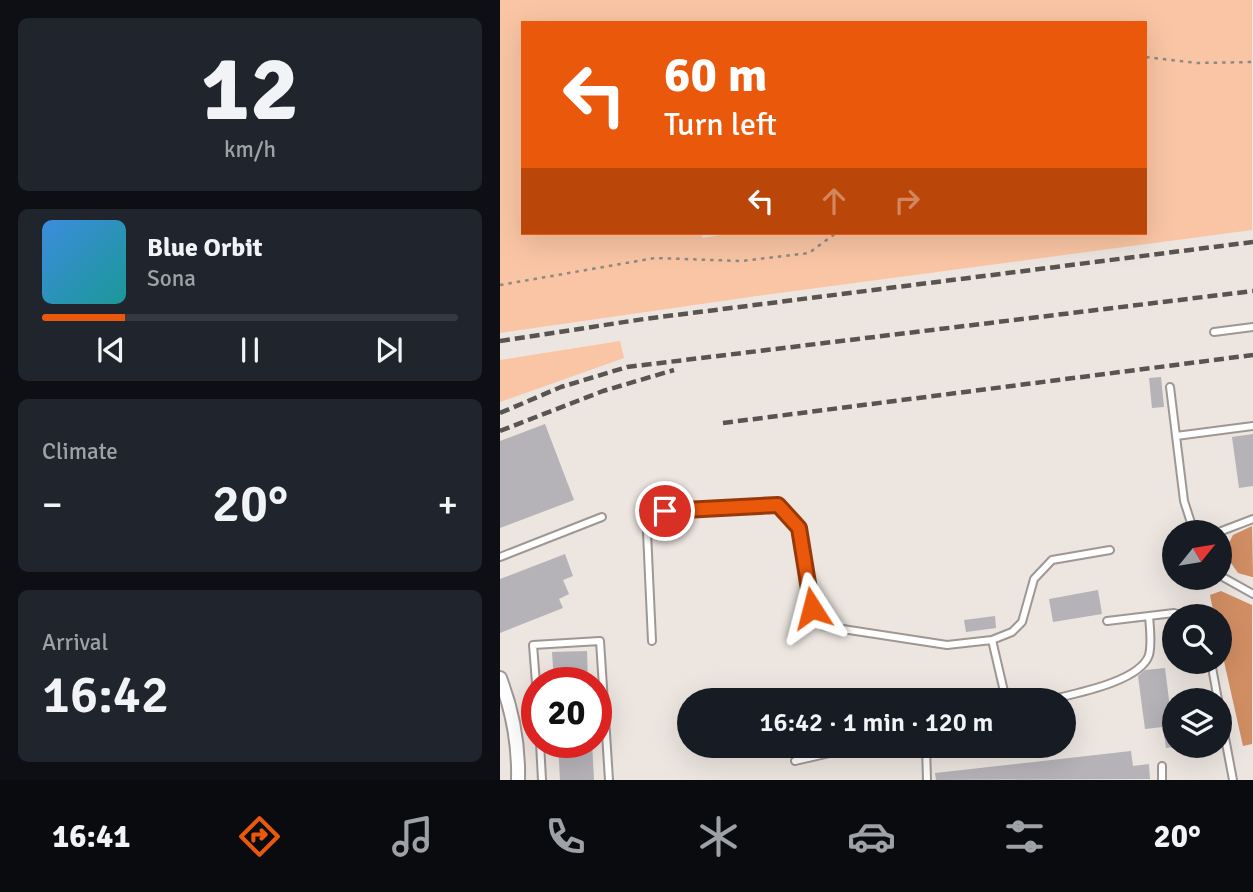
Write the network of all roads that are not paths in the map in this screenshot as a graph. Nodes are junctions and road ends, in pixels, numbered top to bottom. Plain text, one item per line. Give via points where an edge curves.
1 (1252, 327) edge
2 (1214, 332) dead end
3 (1170, 387) dead end
4 (1252, 426) edge
5 (1176, 436) junction
6 (602, 517) dead end
7 (1252, 519) edge
8 (1190, 520) edge
9 (1232, 527) edge
10 (1110, 551) dead end
11 (500, 557) edge
12 (1232, 582) edge
13 (1252, 594) edge
14 (1162, 614) edge
15 (1149, 616) junction
16 (1107, 621) dead end
17 (992, 640) junction
18 (652, 641) dead end
19 (535, 667) edge
20 (602, 667) edge
21 (500, 678) edge
22 (1003, 688) edge
23 (1076, 692) edge
24 (541, 758) edge
25 (608, 758) edge
26 (808, 758) edge
27 (926, 758) edge
28 (1229, 758) edge
29 (795, 761) dead end
30 (1162, 766) dead end
31 (519, 780) edge
32 (542, 780) edge
33 (609, 780) edge
34 (927, 780) edge
35 (1162, 780) edge
36 (1233, 780) edge

1 - 2 lane
3 - 5 lane
4 - 5 lane
5 - 8 lane
6 - 11 lane
7 - 9 lane
10 - 17 lane via 1052,560 1034,579 1022,622
12 - 13 lane
14 - 15 lane
15 - 16 lane
15 - 23 lane via 1148,658 1116,681
17 - 18 lane via 947,645 823,626 812,608 799,528 778,505 665,511 647,533
17 - 22 lane
19 - 20 lane via 533,645 600,641
21 - 31 street via 517,738
24 - 32 lane
25 - 33 lane
26 - 29 lane
27 - 34 lane
28 - 36 lane
30 - 35 lane

